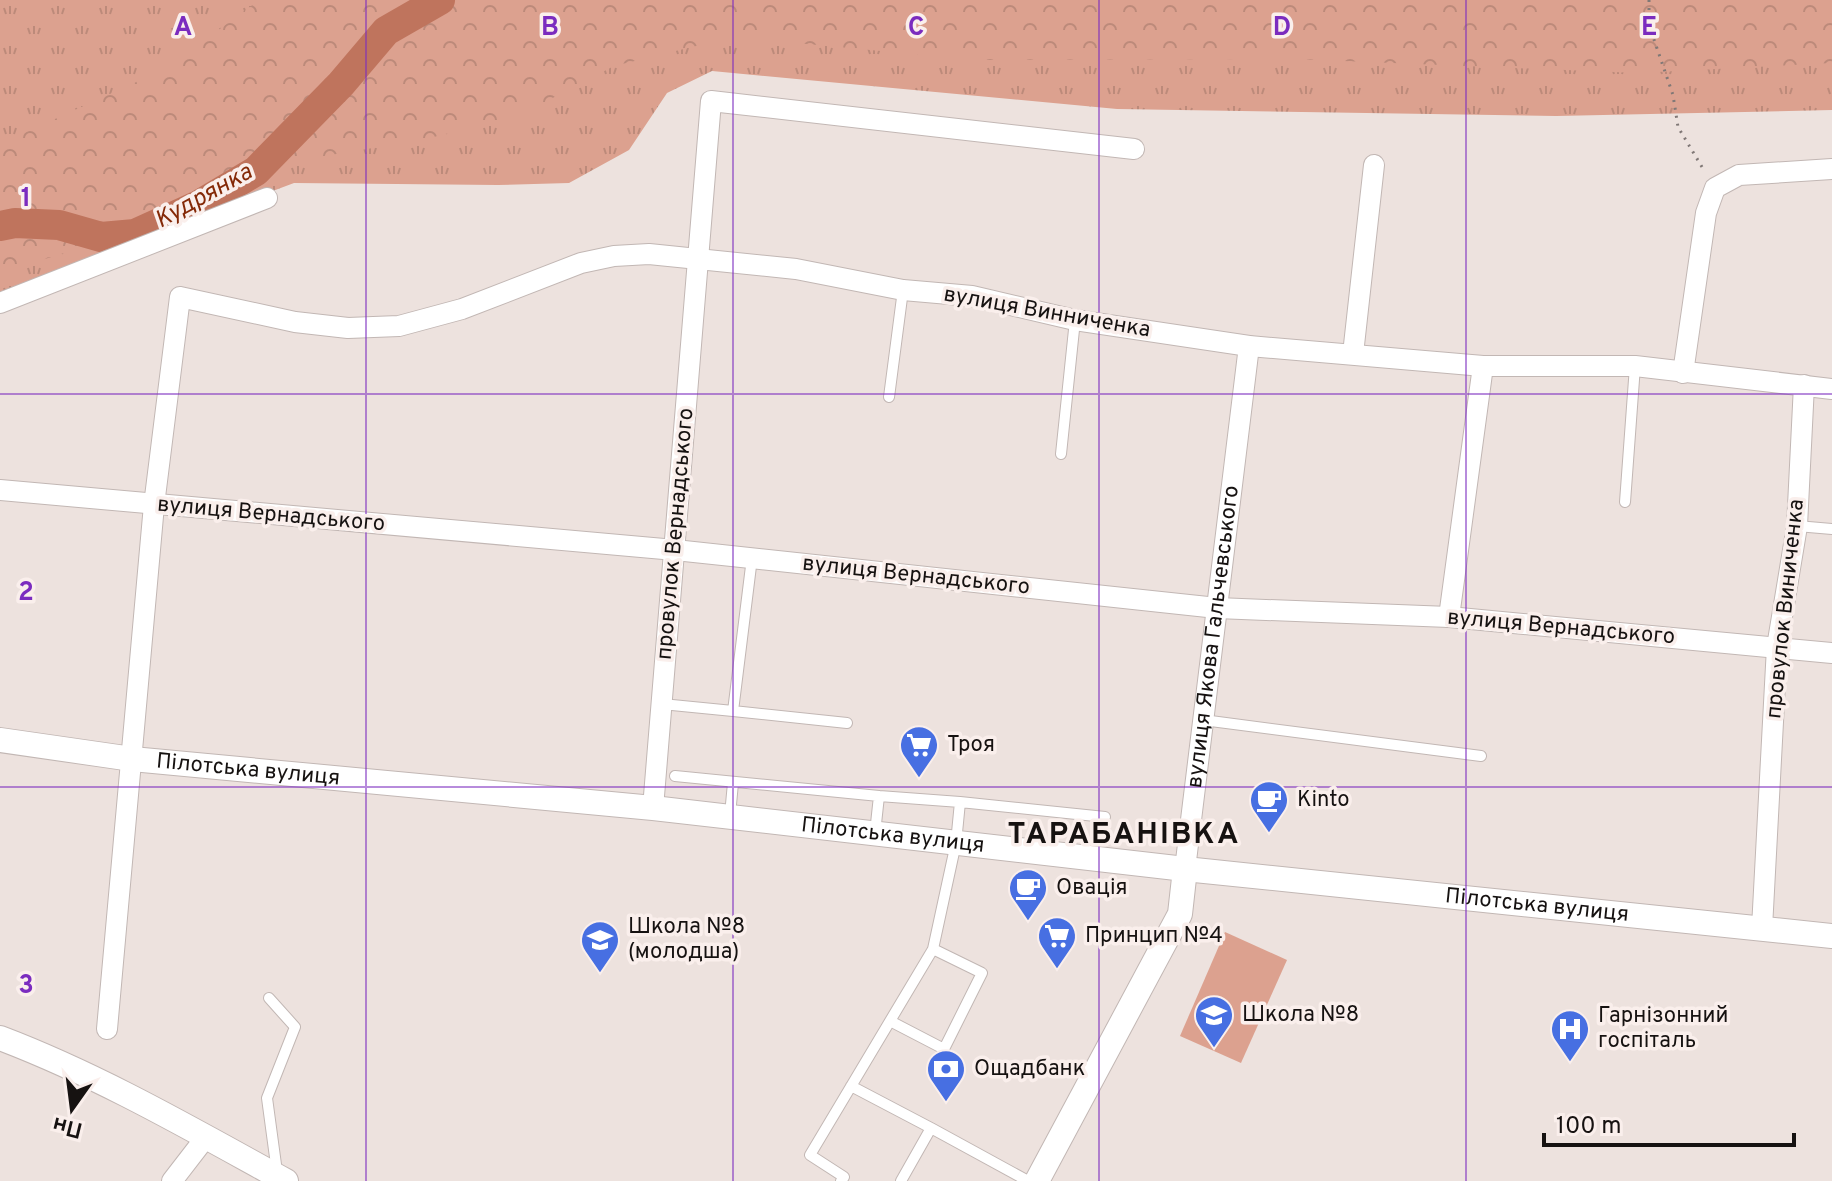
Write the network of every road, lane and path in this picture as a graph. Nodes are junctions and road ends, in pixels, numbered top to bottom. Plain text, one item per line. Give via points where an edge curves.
1 (1649, 0) edge
2 (1134, 149) dead end
3 (1374, 165) dead end
4 (1832, 169) edge
5 (1715, 188) junction
6 (267, 198) dead end
7 (698, 260) junction
8 (903, 290) junction
9 (0, 303) edge
10 (1075, 320) junction
11 (1249, 346) junction
12 (1353, 354) junction
13 (1483, 366) junction
14 (1635, 366) junction
15 (1683, 373) junction
16 (1804, 385) junction
17 (1832, 389) edge
18 (889, 397) dead end
19 (1061, 454) dead end
20 (0, 490) edge
21 (1625, 502) dead end
22 (154, 505) junction
23 (1797, 526) junction
24 (1832, 529) edge
25 (675, 550) junction
26 (752, 558) junction
27 (1217, 608) junction
28 (1449, 617) junction
29 (1777, 647) junction
30 (1832, 653) edge
31 (662, 704) junction
32 (733, 711) junction
33 (1203, 720) junction
34 (847, 723) dead end
35 (0, 740) edge
36 (1481, 756) dead end
37 (132, 759) junction
38 (675, 776) dead end
39 (733, 783) junction
40 (879, 796) junction
41 (960, 802) junction
42 (653, 808) junction
43 (730, 817) junction
44 (1105, 817) dead end
45 (875, 833) junction
46 (956, 843) junction
47 (1185, 869) junction
48 (1762, 928) junction
49 (1832, 936) edge
50 (933, 949) junction
51 (269, 998) dead end
52 (890, 1021) junction
53 (107, 1029) dead end
54 (0, 1038) edge
55 (851, 1086) junction
56 (931, 1128) junction
57 (206, 1137) junction
58 (282, 1179) edge
59 (172, 1181) edge
60 (841, 1181) edge
61 (901, 1181) edge
62 (1028, 1181) edge
63 (1037, 1181) edge

1 - 5 path via 1649,25 1678,127
2 - 7 street, провулок Вернадського via 711,101
3 - 12 street
4 - 5 street via 1739,175
5 - 15 street via 1706,213
6 - 9 street
7 - 8 street, вулиця Винниченка via 796,269
7 - 22 street, вулиця Винниченка via 649,254 581,263 462,309 399,326 295,322 180,297
7 - 25 street, провулок Вернадського
8 - 10 street, вулиця Винниченка via 972,296
8 - 18 lane
10 - 11 street, вулиця Винниченка
10 - 19 lane
11 - 12 street, вулиця Винниченка
11 - 27 street, вулиця Якова Гальчевського
12 - 13 street, вулиця Винниченка
13 - 14 street, вулиця Винниченка
13 - 28 street
14 - 15 street, вулиця Винниченка
14 - 21 lane
15 - 16 street, вулиця Винниченка
16 - 17 street, вулиця Винниченка
16 - 23 street, провулок Виниченка
20 - 22 street, вулиця Вернадського
22 - 25 street, вулиця Вернадського
22 - 37 street
23 - 24 lane
23 - 29 street, провулок Виниченка
25 - 26 street, вулиця Вернадського
25 - 31 street, провулок Вернадського
26 - 27 street, вулиця Вернадського
26 - 32 lane
27 - 28 street, вулиця Вернадського
27 - 33 street, вулиця Якова Гальчевського
28 - 29 street, вулиця Вернадського
29 - 30 street, вулиця Вернадського
29 - 48 street, провулок Виниченка
31 - 32 lane
31 - 42 street, провулок Вернадського
32 - 34 lane
33 - 36 lane
33 - 47 street, вулиця Якова Гальчевського
35 - 37 street, Пілотська вулиця
37 - 42 street, Пілотська вулиця
37 - 53 street
38 - 39 lane
39 - 40 lane
39 - 43 lane
40 - 41 lane
40 - 45 lane
41 - 44 lane
41 - 46 lane
42 - 43 street, Пілотська вулиця
43 - 45 street, Пілотська вулиця
45 - 46 street, Пілотська вулиця
46 - 47 street, Пілотська вулиця
46 - 50 lane
47 - 48 street, Пілотська вулиця
47 - 63 street, вулиця Якова Гальчевського via 1180,914
48 - 49 street, Пілотська вулиця
50 - 52 lane
50 - 52 lane via 982,973 944,1049
51 - 58 lane via 295,1027 267,1098
52 - 55 lane
54 - 57 street via 103,1082
55 - 56 lane
55 - 60 lane via 810,1155 844,1177
56 - 61 lane
56 - 62 lane
57 - 58 street
57 - 59 street

